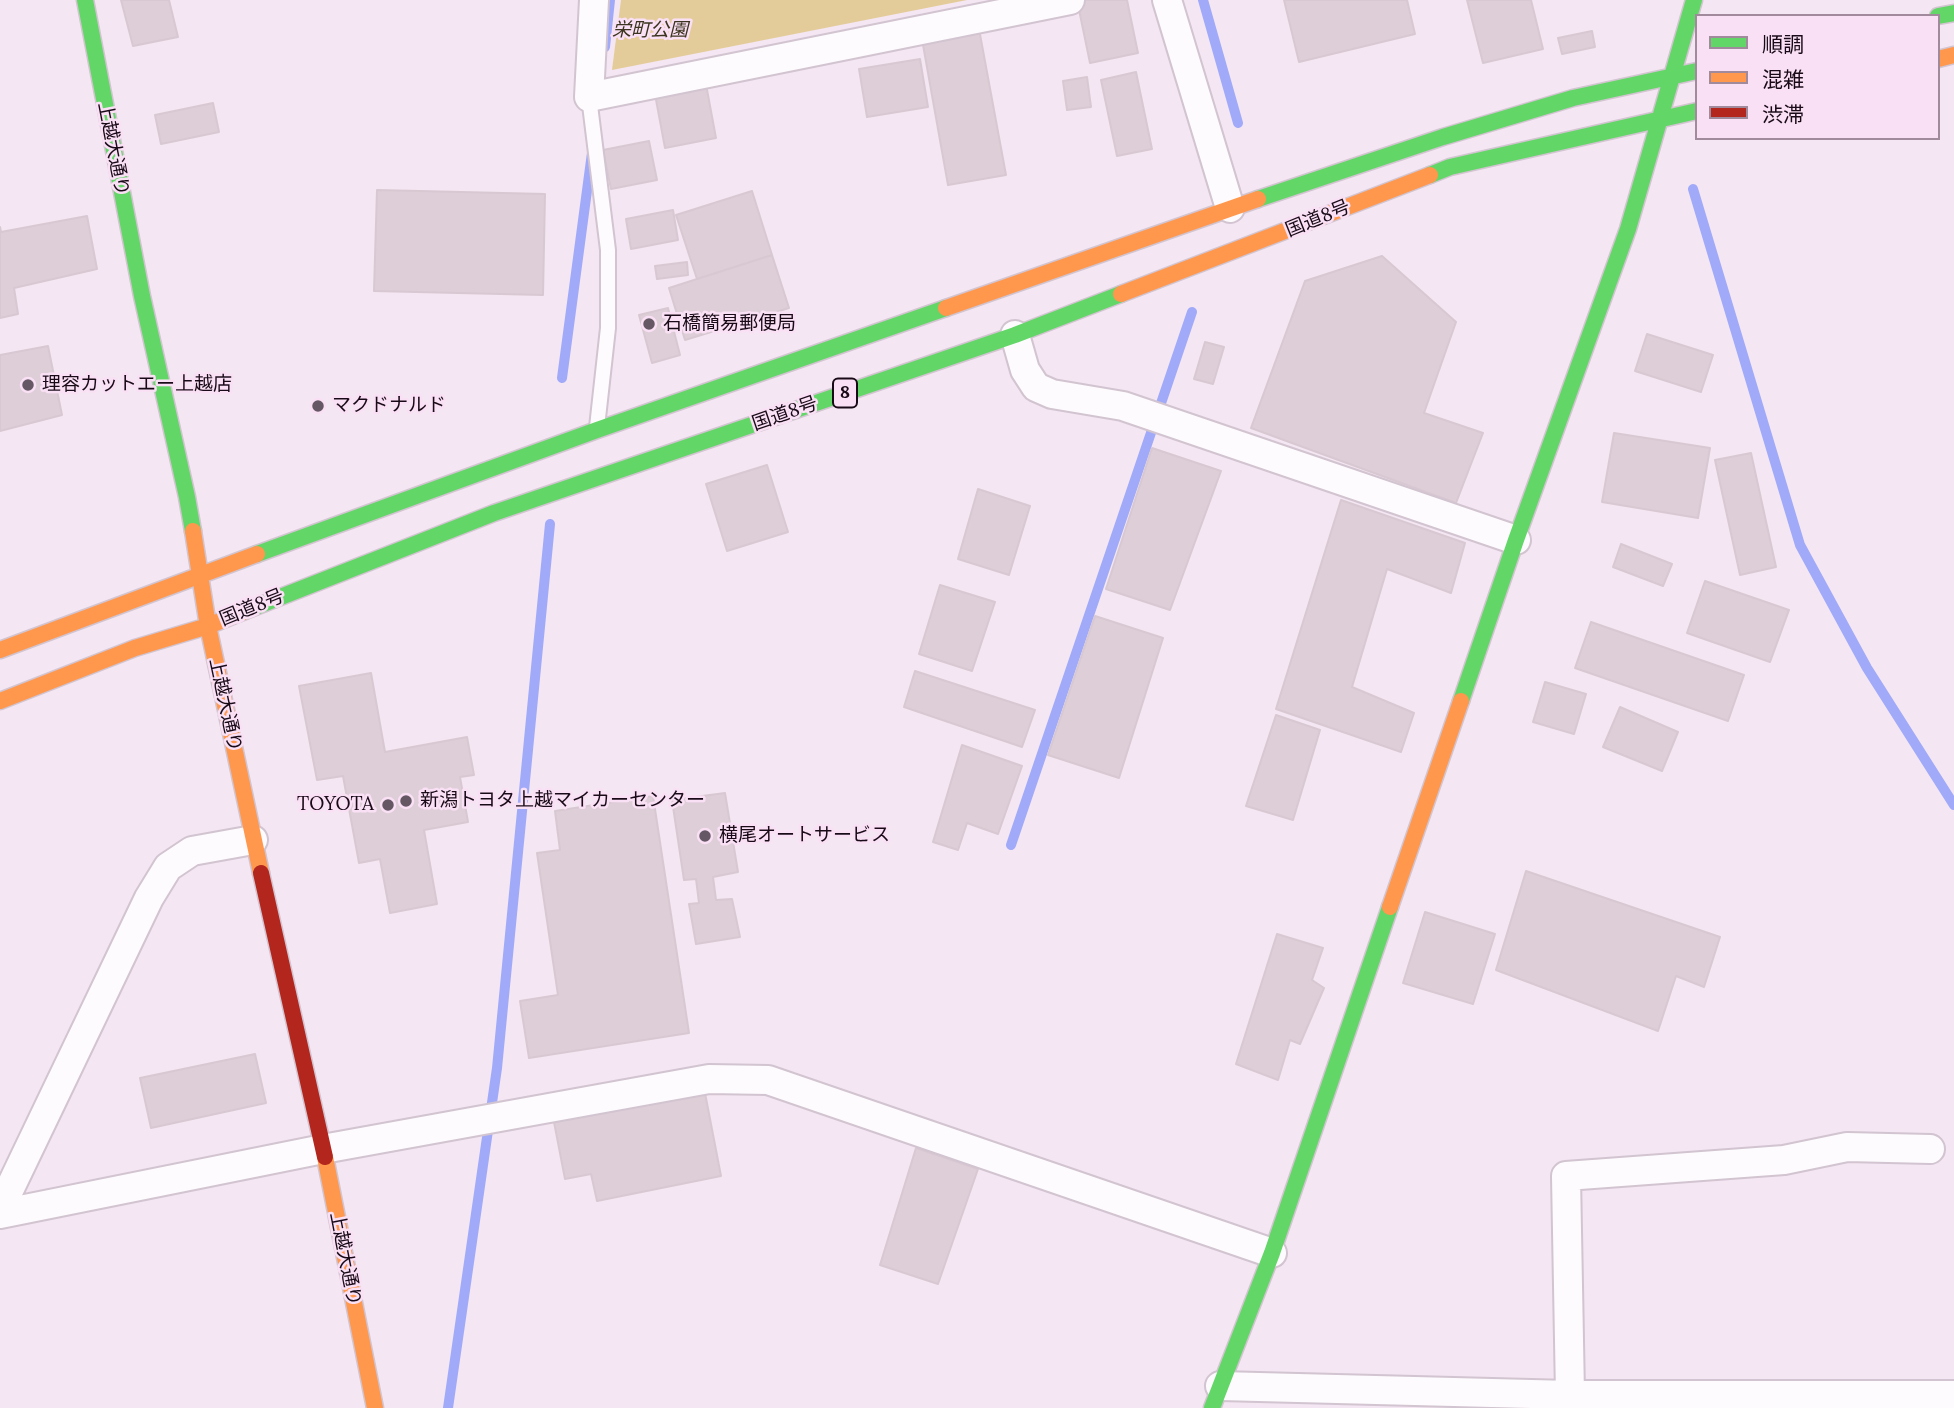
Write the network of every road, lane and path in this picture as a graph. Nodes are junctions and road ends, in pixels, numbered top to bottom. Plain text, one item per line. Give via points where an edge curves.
1 (85, 0) edge
2 (594, 0) edge
3 (1070, 0) edge
4 (1167, 0) edge
5 (1694, 0) edge
6 (1695, 72) edge
7 (1671, 78) junction
8 (589, 97) junction
9 (1695, 111) edge
10 (1660, 119) junction
11 (1230, 208) junction
12 (1015, 335) junction
13 (597, 430) junction
14 (1517, 540) junction
15 (201, 576) junction
16 (208, 626) junction
17 (0, 650) edge
18 (0, 701) edge
19 (253, 840) junction
20 (1930, 1149) dead end
21 (323, 1150) junction
22 (0, 1211) edge
23 (1272, 1253) junction
24 (1570, 1395) junction
25 (1954, 1395) edge
26 (1216, 1397) edge
27 (375, 1408) edge

1 - 15 main road, 上越大通り
2 - 8 street
3 - 8 street
4 - 11 street
5 - 7 main road
6 - 7 main road, 国道8号 / 8
7 - 10 main road
7 - 11 main road, 国道8号 / 8 via 1573,98
8 - 13 lane via 608,250 608,328
9 - 10 main road, 国道8号 / 8
10 - 12 main road, 国道8号 / 8 via 1450,167
10 - 14 main road via 1628,229
11 - 13 main road, 国道8号 / 8
12 - 14 street via 1025,370 1036,387 1052,394 1123,406
12 - 16 main road, 国道8号 / 8 via 495,513
13 - 15 main road, 国道8号 / 8
14 - 23 main road
15 - 16 main road, 上越大通り
15 - 17 main road, 国道8号 / 8
16 - 18 main road, 国道8号 / 8 via 135,648
16 - 19 main road, 上越大通り
19 - 21 main road, 上越大通り
19 - 22 street via 192,851 168,867
20 - 24 street via 1847,1147 1784,1160 1566,1176
21 - 22 street
21 - 23 street via 709,1079 768,1080
21 - 27 main road, 上越大通り
23 - 26 main road
24 - 25 street
24 - 26 street

